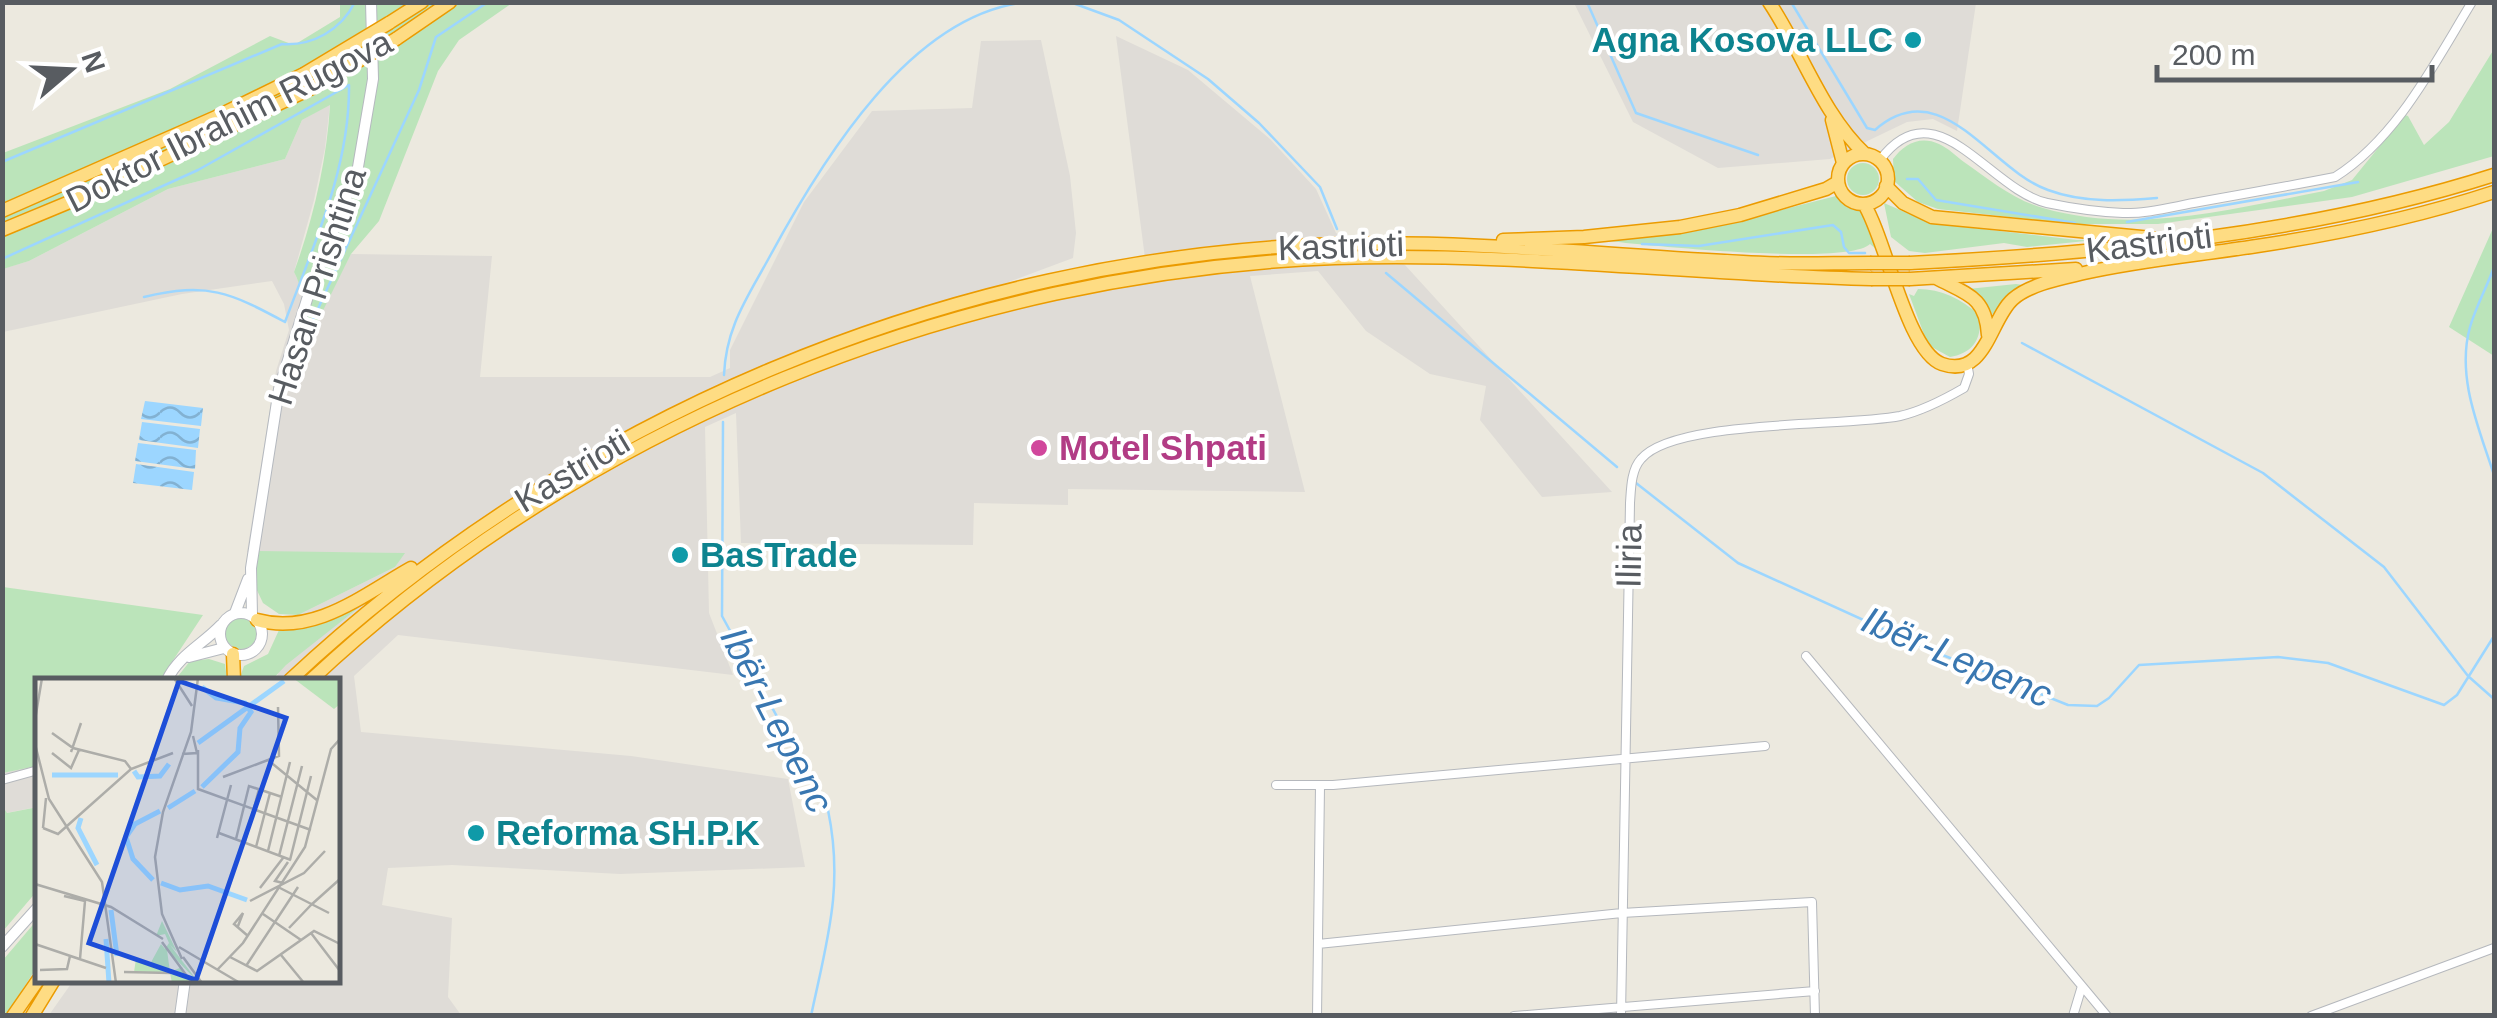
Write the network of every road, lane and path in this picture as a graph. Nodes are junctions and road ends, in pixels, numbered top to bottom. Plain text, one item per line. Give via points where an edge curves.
1 (371, 2) edge
2 (422, 2) edge
3 (450, 2) edge
4 (1769, 2) edge
5 (2472, 2) edge
6 (1827, 104) junction
7 (1866, 154) junction
8 (1880, 160) junction
9 (1844, 163) junction
10 (2494, 175) edge
11 (1838, 182) junction
12 (1883, 192) junction
13 (2494, 192) edge
14 (1864, 204) junction
15 (2, 211) edge
16 (2, 230) edge
17 (2185, 240) junction
18 (1438, 244) junction
19 (1884, 246) junction
20 (2123, 265) junction
21 (1935, 278) junction
22 (1985, 348) junction
23 (1968, 363) junction
24 (466, 537) junction
25 (252, 568) junction
26 (235, 613) junction
27 (254, 618) junction
28 (221, 624) junction
29 (229, 651) junction
30 (338, 654) junction
31 (1806, 656) dead end
32 (176, 665) junction
33 (168, 678) edge
34 (234, 678) edge
35 (292, 678) edge
36 (313, 678) edge
37 (321, 678) edge
38 (1765, 746) dead end
39 (1625, 759) junction
40 (35, 771) edge
41 (2, 780) edge
42 (1276, 784) dead end
43 (1320, 786) junction
44 (35, 910) edge
45 (1622, 913) junction
46 (1318, 944) junction
47 (2, 947) edge
48 (2494, 948) edge
49 (36, 983) edge
50 (52, 983) edge
51 (185, 983) edge
52 (2082, 986) junction
53 (1815, 992) junction
54 (1621, 1011) edge
55 (13, 1016) edge
56 (32, 1016) edge
57 (180, 1016) edge
58 (1317, 1016) edge
59 (1514, 1016) edge
60 (1814, 1016) edge
61 (2073, 1016) edge
62 (2107, 1016) edge
63 (2311, 1016) edge

1 - 25 main road, Hasan Prishtina via 373,79 358,166 278,389
2 - 15 highway, Doktor Ibrahim Rugova, bridge via 304,74
3 - 16 highway, Doktor Ibrahim Rugova, bridge via 312,88
4 - 6 highway
5 - 8 street via 2413,99 2357,163 2335,178 2126,213 2045,203 2017,191 1940,135 1910,134
6 - 7 highway
6 - 9 highway
7 - 8 highway
7 - 9 highway
8 - 12 highway
9 - 11 highway
10 - 17 highway, Kastrioti via 2348,213
11 - 14 highway via 1850,200
11 - 18 highway via 1697,225
12 - 14 highway
12 - 17 highway via 1932,217
12 - 19 highway
13 - 20 highway via 2352,229
14 - 19 highway
17 - 18 highway, Kastrioti, bridge via 1870,264
18 - 24 highway, Kastrioti via 1332,244 1184,258 1054,280 927,313 834,344 685,408
19 - 23 highway via 1921,348 1942,364
20 - 21 highway, Kastrioti
20 - 22 highway via 2014,297
21 - 22 highway via 1979,302 1987,324
21 - 30 highway, Kastrioti, bridge via 1334,258 1111,282 1005,306 839,357 664,434 474,548
22 - 23 highway
23 - 39 street, Iliria via 1964,388 1900,416 1710,433 1642,457 1631,489
24 - 27 highway via 316,619 285,626
24 - 35 highway, Kastrioti
25 - 26 main road, Hasan Prishtina
25 - 27 main road, Hasan Prishtina
26 - 27 main road
26 - 28 main road
27 - 29 main road via 262,638 256,648
28 - 29 main road via 219,636
28 - 32 main road
29 - 32 main road via 198,653
29 - 34 highway
30 - 36 highway
30 - 37 highway
31 - 52 street
32 - 33 main road
38 - 39 street
39 - 43 street
39 - 45 street, Iliria
40 - 41 street
42 - 43 street
43 - 46 street
44 - 47 main road
45 - 46 street
45 - 53 street via 1812,902
45 - 54 street, Iliria
46 - 58 street
48 - 63 street
49 - 55 highway
50 - 56 highway
51 - 57 main road
52 - 61 street
52 - 62 street
53 - 54 street
53 - 60 street
54 - 59 street

